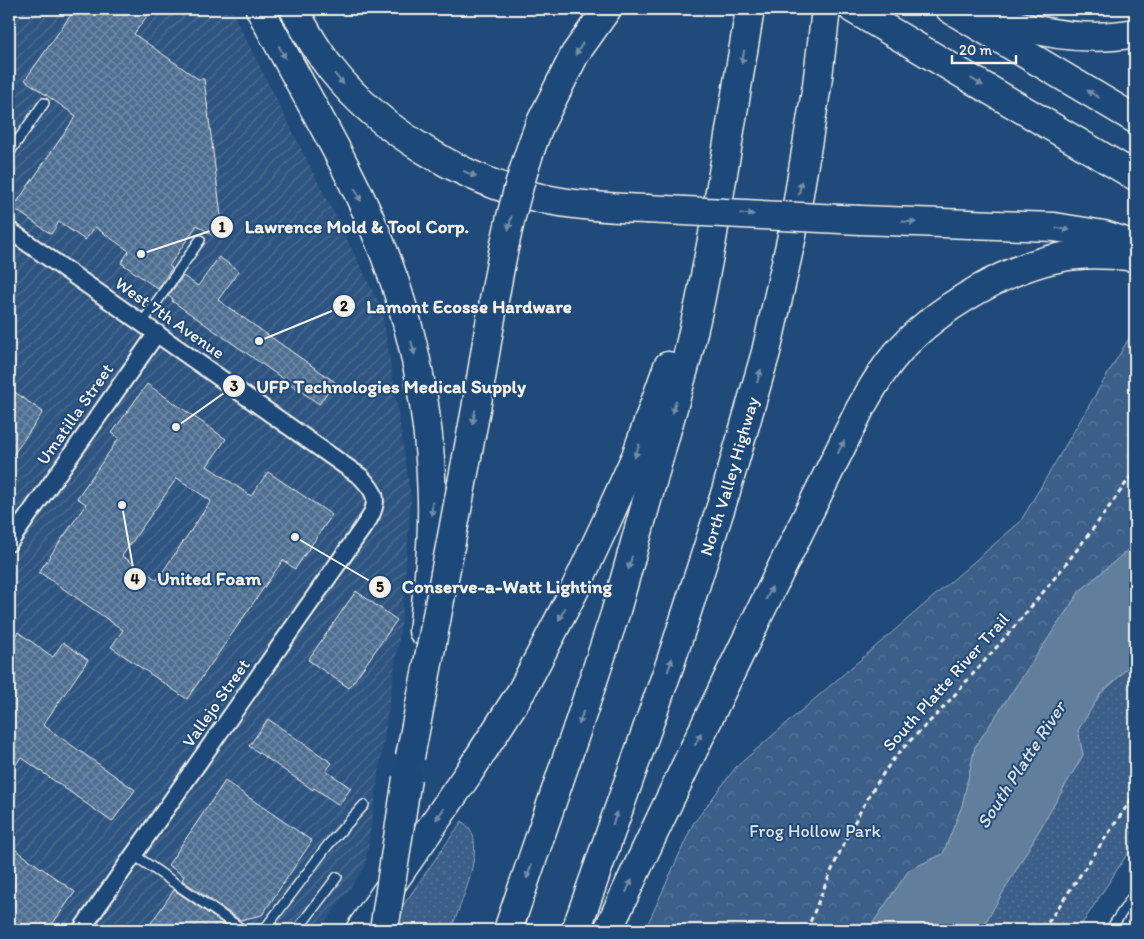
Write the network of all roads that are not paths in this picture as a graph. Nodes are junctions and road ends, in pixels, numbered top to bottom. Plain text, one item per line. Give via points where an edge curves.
1 (260, 9) edge
2 (294, 9) edge
3 (607, 9) edge
4 (750, 9) edge
5 (826, 9) edge
6 (853, 9) edge
7 (950, 9) edge
8 (969, 9) edge
9 (1135, 33) edge
10 (44, 103) dead end
11 (1135, 119) edge
12 (9, 153) edge
13 (1135, 176) edge
14 (9, 230) edge
15 (200, 240) dead end
16 (712, 240) junction
17 (1135, 245) edge
18 (1135, 257) edge
19 (142, 323) junction
20 (156, 333) junction
21 (375, 496) joint
22 (9, 543) edge
23 (410, 757) junction
24 (364, 805) dead end
25 (134, 855) junction
26 (337, 877) dead end
27 (1135, 893) edge
28 (81, 930) edge
29 (243, 930) edge
30 (264, 930) edge
31 (297, 930) edge
32 (360, 930) edge
33 (384, 930) edge
34 (508, 930) edge
35 (576, 930) edge
36 (608, 930) edge
37 (1110, 930) edge

1 -> 23 highway, bridge via 361,200 385,255 418,367 428,436 432,501 428,585
2 -> 17 highway, bridge via 332,71 392,127 465,172 538,197 588,206 1054,227 1104,235
3 -> 23 highway, bridge via 575,54 551,101 532,144 518,190
4 -> 16 highway
35 -> 5 highway, North Valley Highway via 670,664 726,491 766,352 792,236
6 -> 13 highway
11 -> 7 highway
8 - 9 highway via 1051,33 1086,36
10 - 12 lane
14 - 19 street, West 7th Avenue
15 - 19 lane
16 -> 32 highway via 636,456 574,591 508,712
16 -> 34 highway via 687,358 629,567
36 -> 18 highway via 818,492 869,393 894,357 935,318 987,285 1017,271 1077,255
19 - 20 street, West 7th Avenue
20 - 21 street, West 7th Avenue via 361,477
20 - 22 street, Umatilla Street
21 - 25 street, Vallejo Street via 375,509 369,519
23 - 33 highway, bridge
24 - 30 lane via 328,845
25 - 28 street, Vallejo Street
25 - 29 lane
26 - 31 lane
27 - 37 lane

